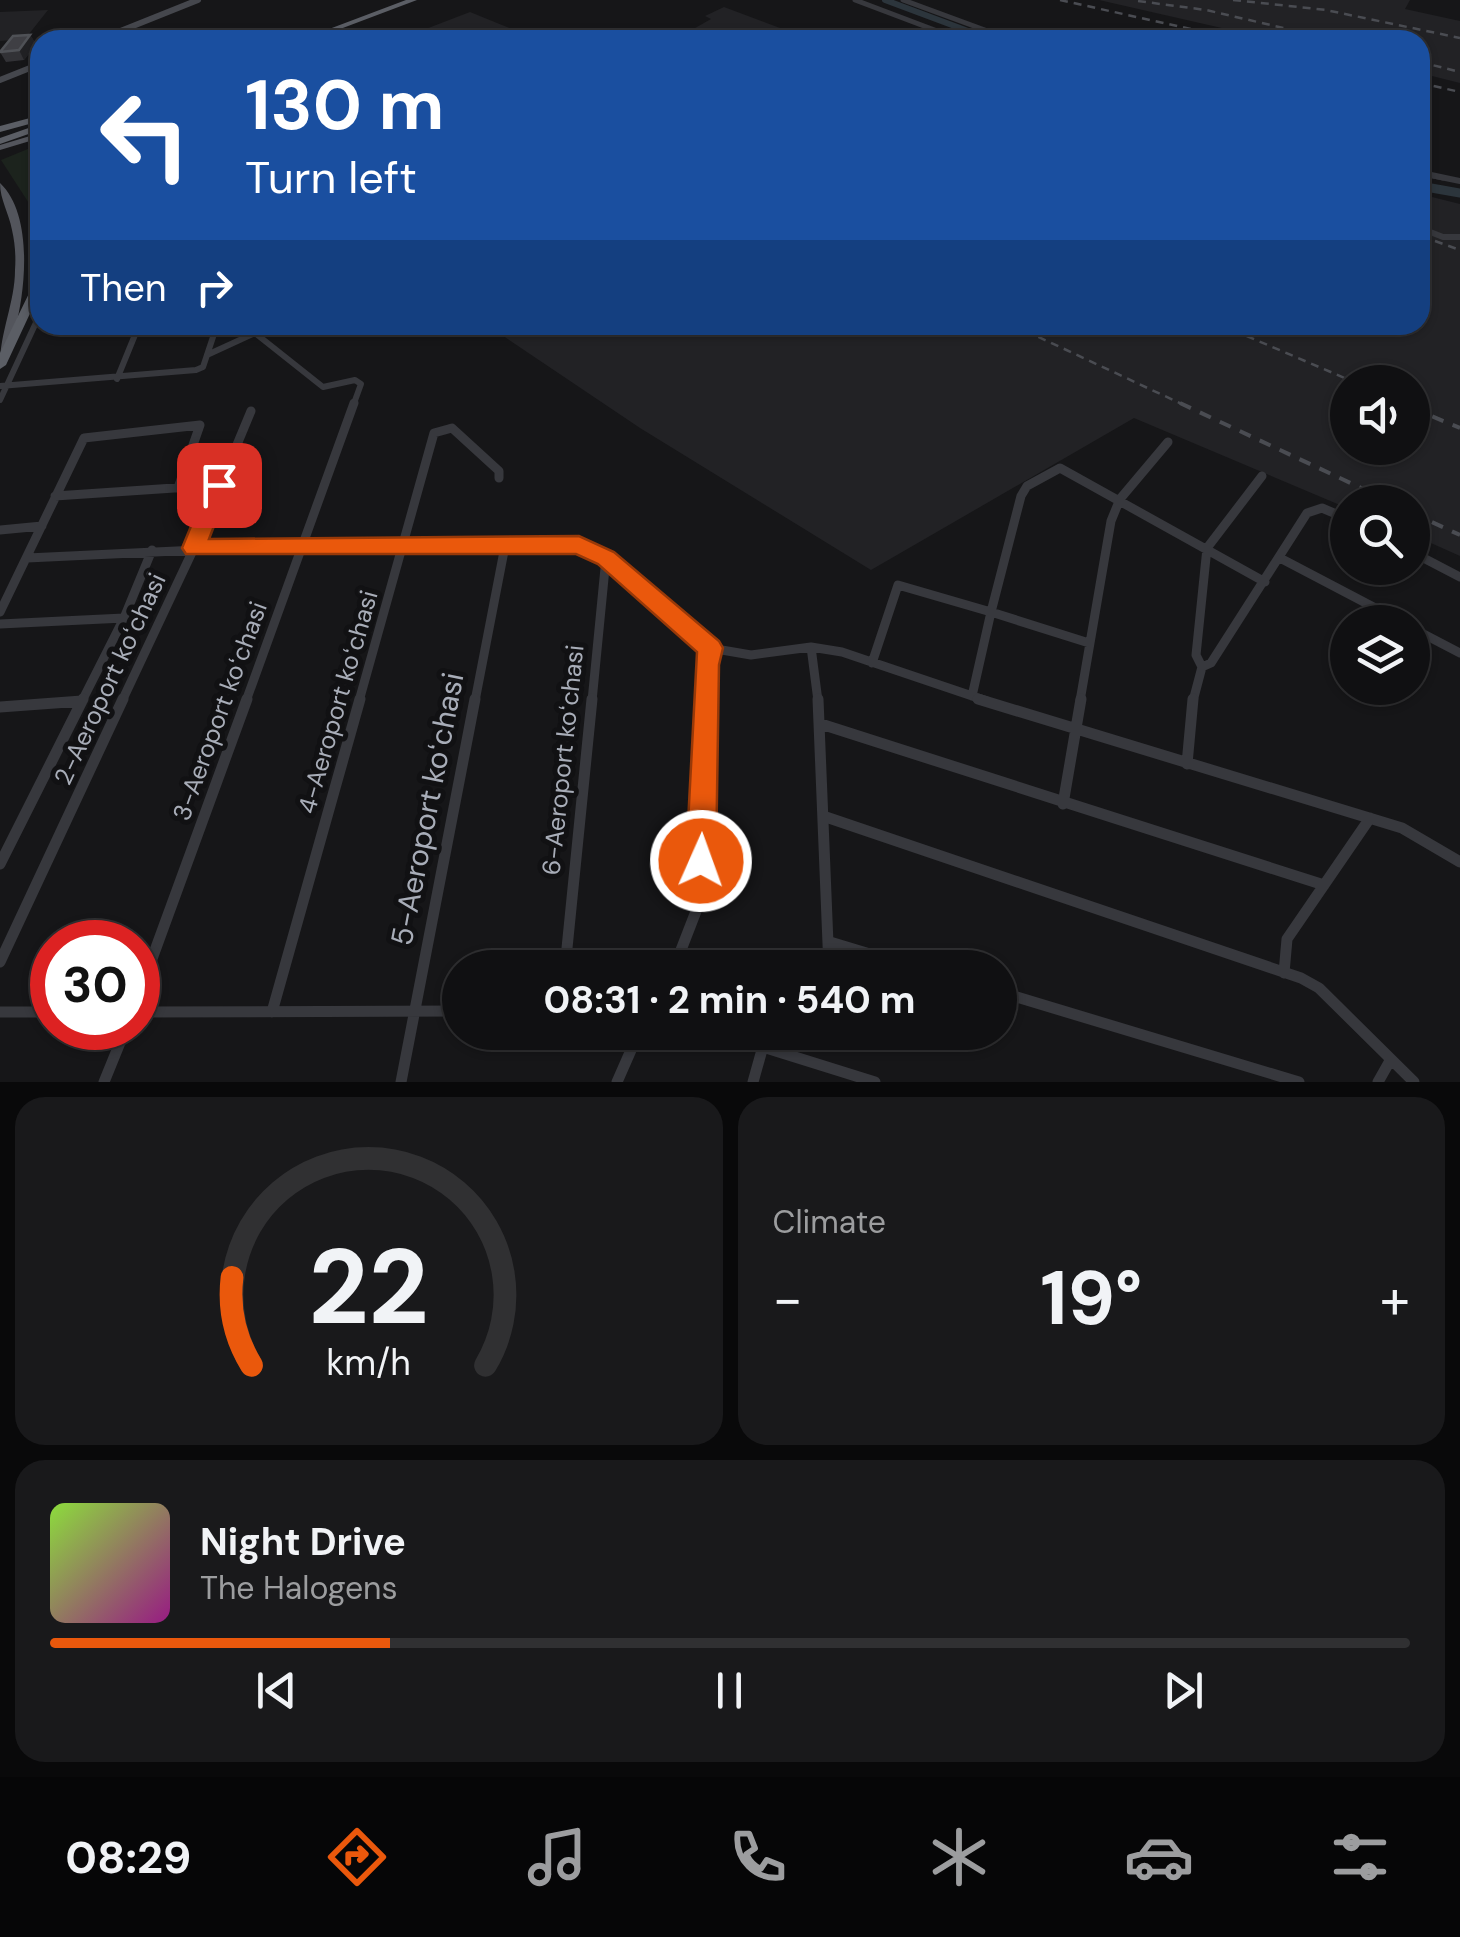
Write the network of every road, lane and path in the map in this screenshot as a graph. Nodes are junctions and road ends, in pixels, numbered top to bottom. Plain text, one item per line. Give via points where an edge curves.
1 (198, 0) edge
2 (207, 0) edge
3 (390, 0) edge
4 (413, 0) edge
5 (855, 0) edge
6 (903, 0) edge
7 (147, 23) junction
8 (127, 30) edge
9 (131, 30) edge
10 (310, 30) edge
11 (331, 30) edge
12 (934, 30) edge
13 (985, 30) edge
14 (30, 70) edge
15 (2, 81) edge
16 (0, 121) edge
17 (30, 122) edge
18 (30, 123) edge
19 (30, 127) edge
20 (0, 129) edge
21 (30, 137) edge
22 (0, 145) edge
23 (1430, 175) edge
24 (1460, 181) edge
25 (0, 186) edge
26 (1430, 232) edge
27 (1460, 237) edge
28 (30, 302) edge
29 (30, 334) edge
30 (134, 335) edge
31 (214, 335) edge
32 (251, 335) edge
33 (258, 335) edge
34 (208, 355) junction
35 (0, 363) edge
36 (117, 379) junction
37 (4, 386) edge
38 (0, 400) edge
39 (252, 411) dead end
40 (1168, 442) dead end
41 (1262, 476) dead end
42 (499, 478) dead end
43 (219, 485) junction
44 (178, 488) junction
45 (56, 496) junction
46 (1120, 498) junction
47 (1330, 511) edge
48 (42, 526) junction
49 (0, 530) edge
50 (302, 545) junction
51 (505, 546) junction
52 (194, 548) junction
53 (402, 548) junction
54 (1206, 548) junction
55 (152, 550) junction
56 (27, 558) junction
57 (606, 558) junction
58 (1280, 558) junction
59 (1430, 561) edge
60 (1460, 577) edge
61 (1264, 582) junction
62 (1370, 605) edge
63 (0, 612) edge
64 (991, 612) junction
65 (124, 618) junction
66 (0, 624) edge
67 (1430, 637) edge
68 (1089, 643) junction
69 (710, 648) junction
70 (812, 648) junction
71 (1460, 653) edge
72 (872, 663) junction
73 (1202, 667) junction
74 (972, 696) junction
75 (82, 701) junction
76 (0, 707) edge
77 (821, 724) junction
78 (1074, 728) junction
79 (1187, 764) junction
80 (1063, 804) junction
81 (826, 817) junction
82 (1370, 818) junction
83 (1460, 862) edge
84 (0, 864) edge
85 (1324, 885) junction
86 (160, 936) edge
87 (830, 942) junction
88 (566, 950) edge
89 (681, 950) edge
90 (830, 950) edge
91 (856, 950) edge
92 (0, 962) edge
93 (1284, 973) junction
94 (1017, 997) edge
95 (412, 1011) junction
96 (442, 1011) edge
97 (0, 1012) edge
98 (30, 1012) edge
99 (160, 1012) edge
100 (272, 1012) junction
101 (117, 1050) edge
102 (631, 1050) edge
103 (762, 1050) edge
104 (791, 1050) edge
105 (1392, 1060) junction
106 (104, 1082) edge
107 (401, 1082) edge
108 (616, 1082) edge
109 (753, 1082) edge
110 (875, 1082) edge
111 (1300, 1082) edge
112 (1378, 1082) edge
113 (1414, 1082) edge

1 - 7 main road
2 - 7 main road
3 - 10 highway
4 - 11 highway
5 - 12 street
6 - 13 street
7 - 8 main road
7 - 9 main road
14 - 15 main road
16 - 17 highway
18 - 20 highway
19 - 22 highway
21 - 22 main road
23 - 24 street
25 - 35 main road via 18,228 22,276
26 - 27 street
28 - 35 highway
29 - 37 street
30 - 36 street
31 - 34 street
32 - 34 street, 3-Aeroport koʻchasi
33 - 50 street, 3-Aeroport koʻchasi via 323,387 360,381
34 - 36 street via 196,370
36 - 37 street
37 - 38 street
39 - 43 street, 2-Aeroport koʻchasi
40 - 46 street
41 - 54 street
42 - 53 street, 4-Aeroport koʻchasi via 500,471 452,428 438,429
43 - 44 street
43 - 52 street, 2-Aeroport koʻchasi
44 - 45 street
44 - 45 street via 200,426 88,436
45 - 48 street
46 - 54 street
46 - 64 street via 1065,468 1027,486
46 - 68 street
47 - 58 street via 1310,511
48 - 49 street
48 - 56 street
50 - 52 street
50 - 53 street
50 - 86 street, 3-Aeroport koʻchasi
51 - 53 street
51 - 57 street via 579,545
51 - 95 street, 5-Aeroport koʻchasi
52 - 55 street
52 - 92 street, 2-Aeroport koʻchasi
53 - 100 street, 4-Aeroport koʻchasi
54 - 61 street
54 - 73 street via 1196,654
55 - 56 street
55 - 65 street
56 - 63 street
57 - 69 street
57 - 88 street, 6-Aeroport koʻchasi
58 - 61 street
58 - 62 street
59 - 60 street
61 - 73 street
64 - 68 street
64 - 72 street via 898,585
64 - 74 street
65 - 66 street
65 - 75 street
67 - 71 street
68 - 78 street
69 - 70 street via 751,654
69 - 89 street via 700,900
70 - 72 street
70 - 77 street
72 - 74 street
73 - 79 street
74 - 78 street
75 - 76 street
75 - 84 street
77 - 80 street
77 - 81 street
78 - 79 street
78 - 80 street
79 - 82 street
80 - 85 street
81 - 87 street
81 - 93 street
82 - 83 street
82 - 85 street
85 - 93 street via 1287,938
87 - 90 street
87 - 91 street
93 - 105 street via 1320,988
94 - 111 street
95 - 96 street
95 - 100 street
95 - 107 street, 5-Aeroport koʻchasi
97 - 98 street
99 - 100 street
101 - 106 street
102 - 108 street
103 - 109 street
104 - 110 street
105 - 112 street
105 - 113 street

